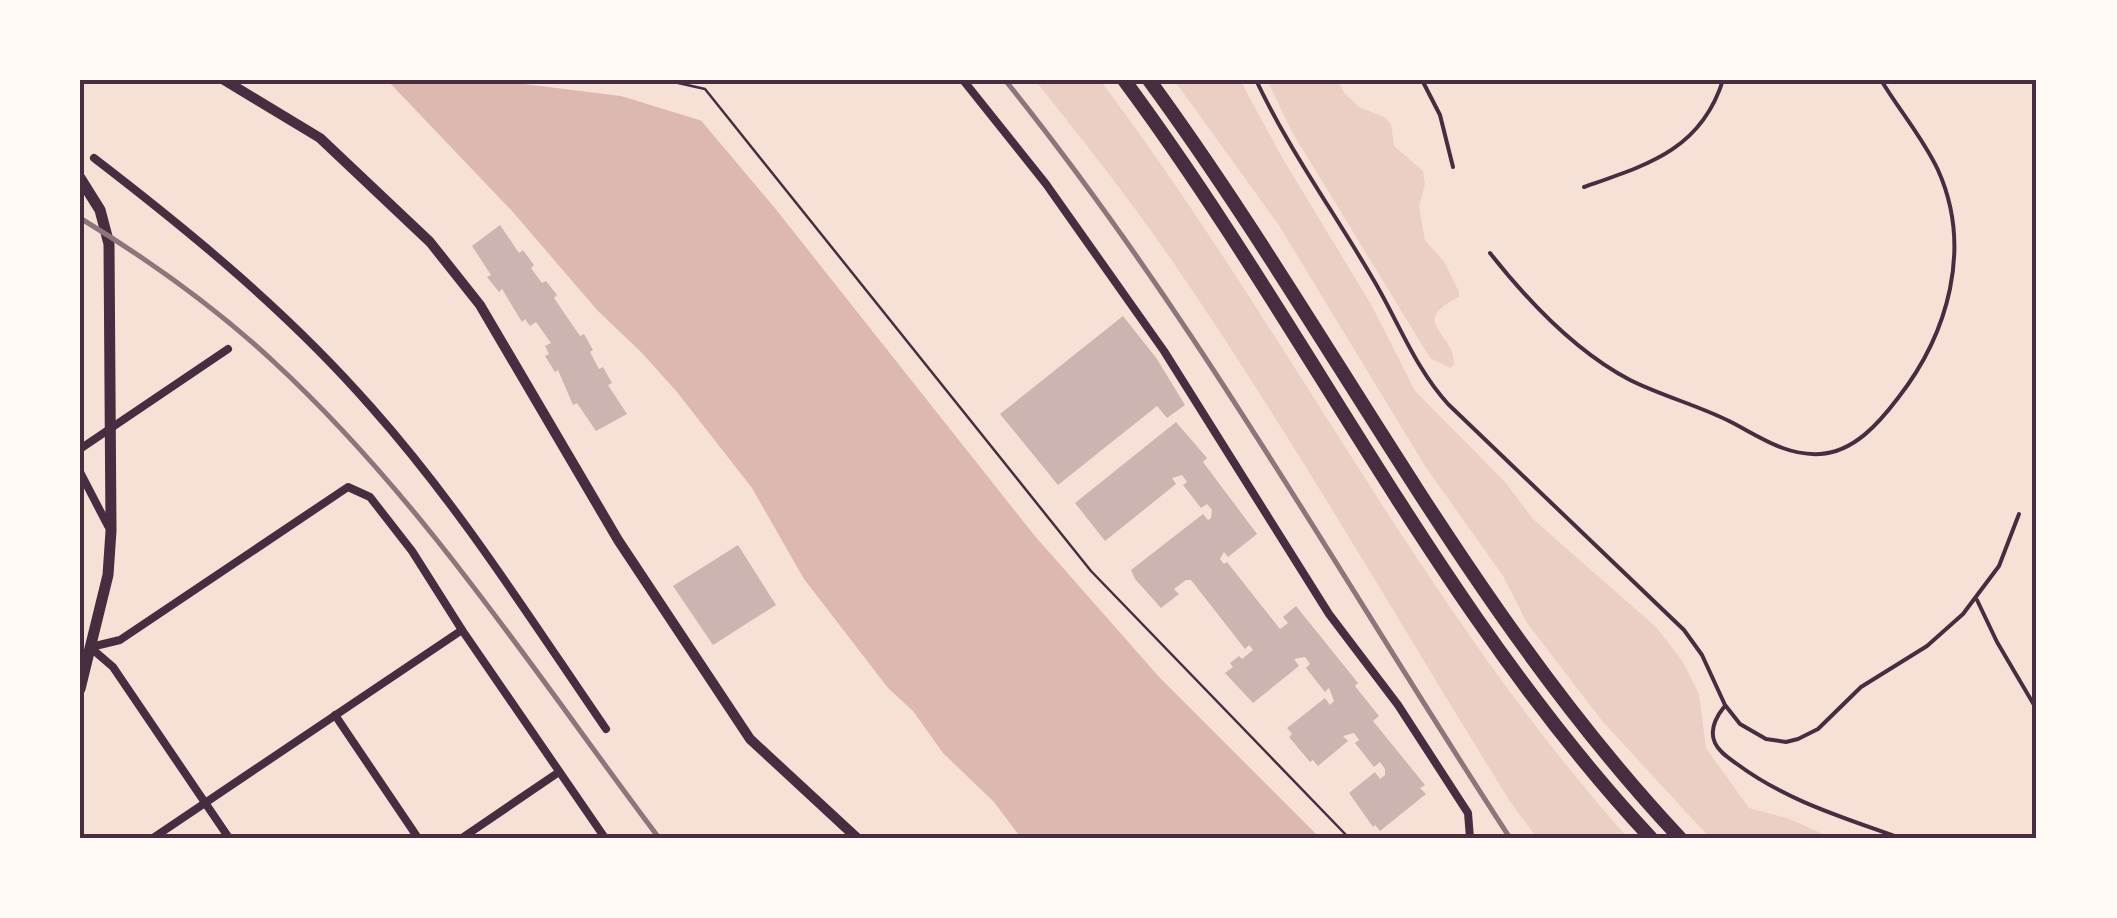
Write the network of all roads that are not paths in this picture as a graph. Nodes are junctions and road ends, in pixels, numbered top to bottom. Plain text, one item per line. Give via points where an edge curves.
1 (224, 80) edge
2 (963, 80) edge
3 (1124, 80) edge
4 (1149, 80) edge
5 (1256, 80) edge
6 (1422, 80) edge
7 (1722, 80) edge
8 (1881, 80) edge
9 (94, 158) dead end
10 (1453, 167) dead end
11 (80, 178) edge
12 (1584, 188) dead end
13 (1490, 253) dead end
14 (228, 349) dead end
15 (111, 427) junction
16 (80, 448) edge
17 (80, 472) edge
18 (2020, 514) dead end
19 (111, 531) junction
20 (1977, 599) junction
21 (462, 630) junction
22 (90, 647) junction
23 (80, 689) edge
24 (1724, 706) junction
25 (2037, 710) edge
26 (335, 715) junction
27 (606, 729) dead end
28 (559, 772) junction
29 (205, 803) junction
30 (154, 838) edge
31 (229, 838) edge
32 (418, 838) edge
33 (462, 838) edge
34 (605, 838) edge
35 (857, 838) edge
36 (1470, 838) edge
37 (1651, 838) edge
38 (1680, 838) edge
39 (1900, 838) edge

1 - 35 street via 320,138 430,242 480,305 618,540 750,739
2 - 36 street via 1164,351 1329,614 1468,813
3 - 37 highway via 1223,222 1475,617
4 - 38 highway via 1248,220 1484,592 1588,733
5 - 24 lane via 1426,378 1684,630
6 - 10 lane via 1440,115
7 - 12 lane via 1703,122 1684,142
8 - 13 lane via 1932,160 1952,215 1954,257 1934,342 1914,378 1868,431 1843,448 1818,454 1778,447 1614,371 1543,312
9 - 27 street via 267,300 374,410 470,532
11 - 15 main road via 104,221 110,258
14 - 15 street
15 - 16 street
15 - 19 main road
17 - 19 street
18 - 20 lane
19 - 22 main road
20 - 24 lane via 1928,646 1861,687 1808,735 1766,739
20 - 25 lane
21 - 22 street via 398,532 365,492 348,486 120,640
21 - 26 street
21 - 28 street
22 - 23 main road
22 - 29 street via 113,666
24 - 39 lane via 1713,738 1736,764 1800,802
26 - 29 street
26 - 32 street
28 - 33 street
28 - 34 street
29 - 30 street
29 - 31 street

